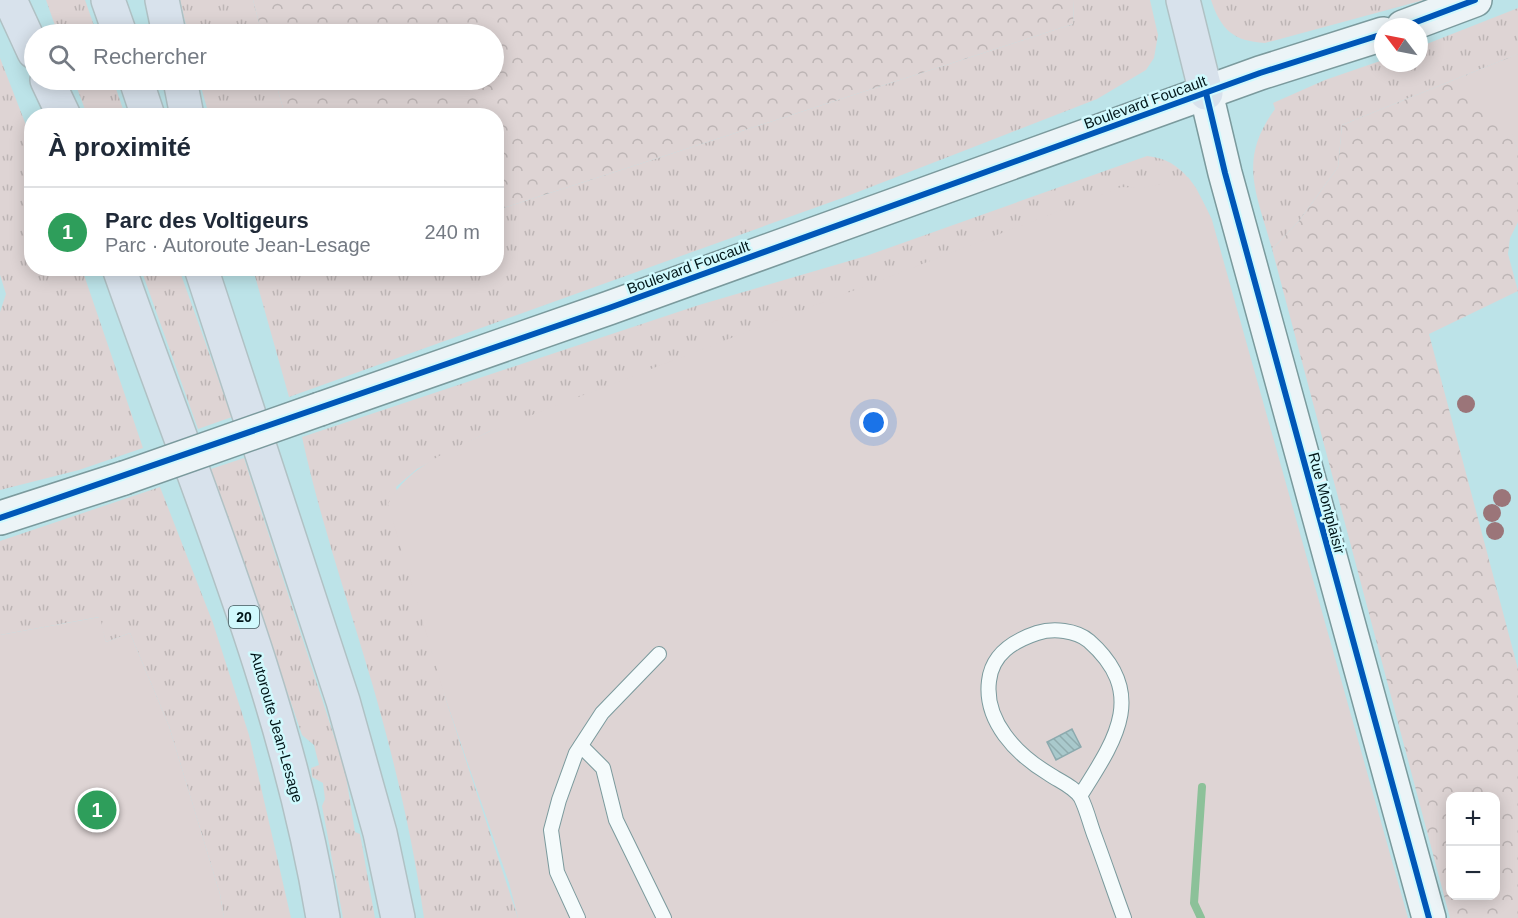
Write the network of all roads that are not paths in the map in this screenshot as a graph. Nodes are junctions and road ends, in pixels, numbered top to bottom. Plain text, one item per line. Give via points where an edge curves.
1 (10, 0) edge
2 (25, 0) edge
3 (108, 0) edge
4 (162, 0) edge
5 (1183, 0) edge
6 (1475, 0) edge
7 (1427, 18) edge
8 (33, 24) edge
9 (116, 24) edge
10 (167, 24) edge
11 (24, 30) edge
12 (1374, 37) edge
13 (52, 90) edge
14 (56, 90) edge
15 (139, 90) edge
16 (182, 90) edge
17 (1206, 93) junction
18 (61, 108) edge
19 (62, 108) edge
20 (145, 108) edge
21 (185, 108) edge
22 (122, 276) edge
23 (204, 276) edge
24 (222, 276) edge
25 (251, 415) junction
26 (0, 518) edge
27 (659, 654) dead end
28 (581, 746) junction
29 (1080, 796) junction
30 (323, 918) edge
31 (398, 918) edge
32 (578, 918) edge
33 (664, 918) edge
34 (1124, 918) edge
35 (1429, 918) edge

1 - 11 highway
2 - 8 highway
3 - 9 highway
4 - 10 highway
5 - 17 highway
6 - 7 street
12 - 17 street, Boulevard Foucault
13 - 18 highway
14 - 19 highway
15 - 20 highway
16 - 21 highway
17 - 26 street, Boulevard Foucault, bridge via 631,300
17 - 35 street, Rue Montplaisir
22 - 30 highway, Autoroute Jean-Lesage / 20 via 267,687
23 - 25 highway
24 - 25 highway
25 - 31 highway via 355,742
27 - 28 lane via 602,713
28 - 32 lane via 551,830 557,872
28 - 33 lane via 603,768 616,820
29 - 29 lane via 1038,767 1008,739 992,717 987,697 990,673 999,654 1018,639 1041,632 1067,631 1086,638 1106,656 1117,674 1119,729 1107,756
29 - 34 lane

